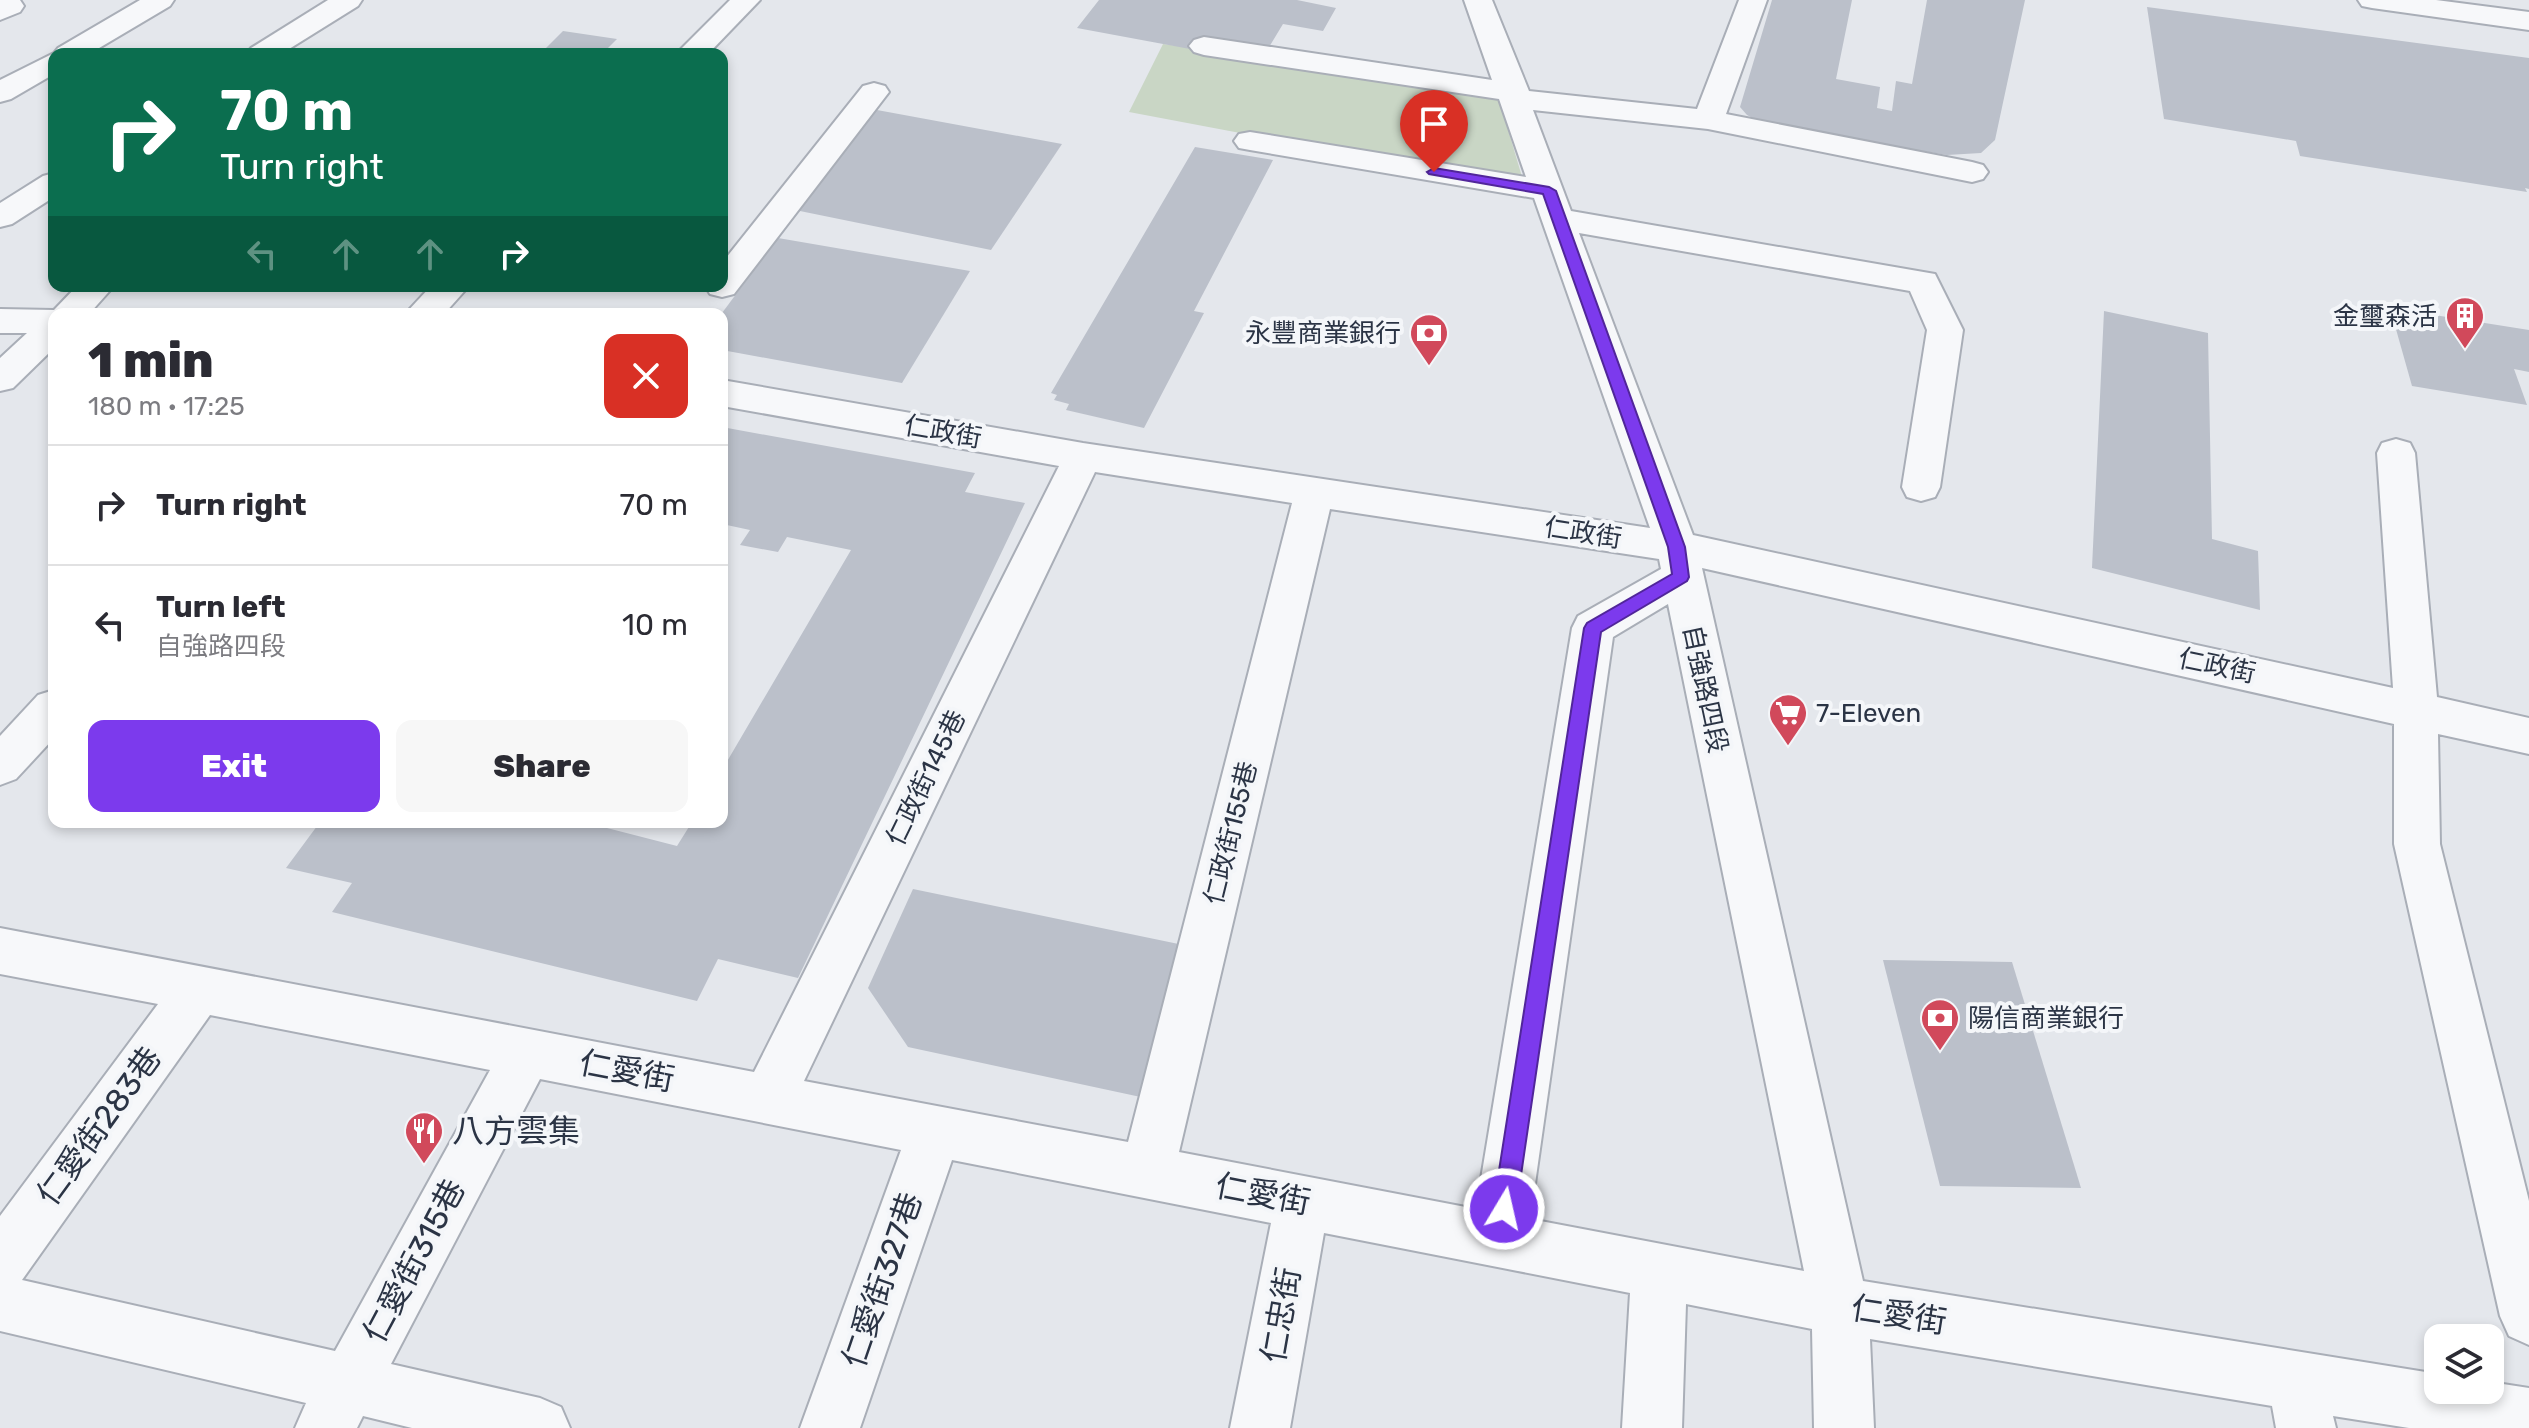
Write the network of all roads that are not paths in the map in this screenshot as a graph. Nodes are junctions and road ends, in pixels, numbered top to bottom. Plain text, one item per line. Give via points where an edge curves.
1 (160, 0) edge
2 (348, 0) edge
3 (746, 0) edge
4 (1478, 0) edge
5 (1753, 0) edge
6 (2372, 0) edge
7 (2493, 8) edge
8 (2529, 21) edge
9 (1204, 46) dead end
10 (78, 48) edge
11 (271, 48) edge
12 (697, 48) edge
13 (48, 65) edge
14 (874, 92) dead end
15 (0, 93) edge
16 (1515, 95) junction
17 (1708, 120) junction
18 (1250, 141) dead end
19 (1972, 172) dead end
20 (48, 187) edge
21 (1554, 205) junction
22 (0, 217) edge
23 (728, 278) edge
24 (91, 292) edge
25 (446, 292) edge
26 (717, 292) edge
27 (75, 308) edge
28 (429, 308) edge
29 (705, 308) edge
30 (0, 321) edge
31 (48, 322) edge
32 (48, 334) edge
33 (0, 379) edge
34 (728, 394) edge
35 (2396, 453) dead end
36 (1083, 457) junction
37 (1921, 487) dead end
38 (1314, 493) junction
39 (1679, 562) junction
40 (2416, 710) junction
41 (48, 714) edge
42 (2529, 736) edge
43 (0, 766) edge
44 (0, 951) edge
45 (199, 989) junction
46 (527, 1052) junction
47 (768, 1099) junction
48 (935, 1131) junction
49 (1147, 1172) junction
50 (1302, 1202) junction
51 (1499, 1240) junction
52 (0, 1263) edge
53 (1659, 1270) junction
54 (0, 1303) edge
55 (1840, 1306) junction
56 (2529, 1316) edge
57 (2301, 1403) edge
58 (336, 1406) edge
59 (2529, 1418) edge
60 (540, 1428) edge
61 (830, 1428) edge
62 (1260, 1428) edge
63 (1652, 1428) edge
64 (1844, 1428) edge

1 - 10 street
2 - 11 street
3 - 12 street
4 - 16 street, 自強路四段
5 - 17 street
6 - 7 street
7 - 8 street
9 - 16 street
13 - 15 street
14 - 23 street
16 - 17 street
16 - 21 street, 自強路四段
17 - 19 street
18 - 21 street
20 - 22 street
21 - 37 street via 1923,282 1945,330
21 - 39 street, 自強路四段
24 - 27 street
25 - 28 street
26 - 29 street
30 - 31 street
32 - 33 street
34 - 36 street, 仁政街
35 - 40 street
36 - 38 street, 仁政街
36 - 47 street, 仁政街145巷
38 - 39 street, 仁政街
38 - 49 street, 仁政街155巷
39 - 40 street, 仁政街
39 - 51 street via 1593,628
39 - 55 street, 自強路四段
40 - 42 street, 仁政街
40 - 56 street via 2417,844
41 - 43 street
44 - 45 street, 仁愛街
45 - 46 street, 仁愛街
45 - 52 street, 仁愛街283巷
46 - 47 street, 仁愛街
46 - 58 street, 仁愛街315巷
47 - 48 street, 仁愛街
48 - 49 street, 仁愛街
48 - 61 street, 仁愛街327巷
49 - 50 street, 仁愛街
50 - 51 street, 仁愛街
50 - 62 street, 仁忠街
51 - 53 street, 仁愛街
53 - 55 street, 仁愛街
53 - 63 street
54 - 58 street
55 - 57 street, 仁愛街
55 - 64 street, 自強路四段
57 - 59 street, 仁愛街
58 - 60 street

